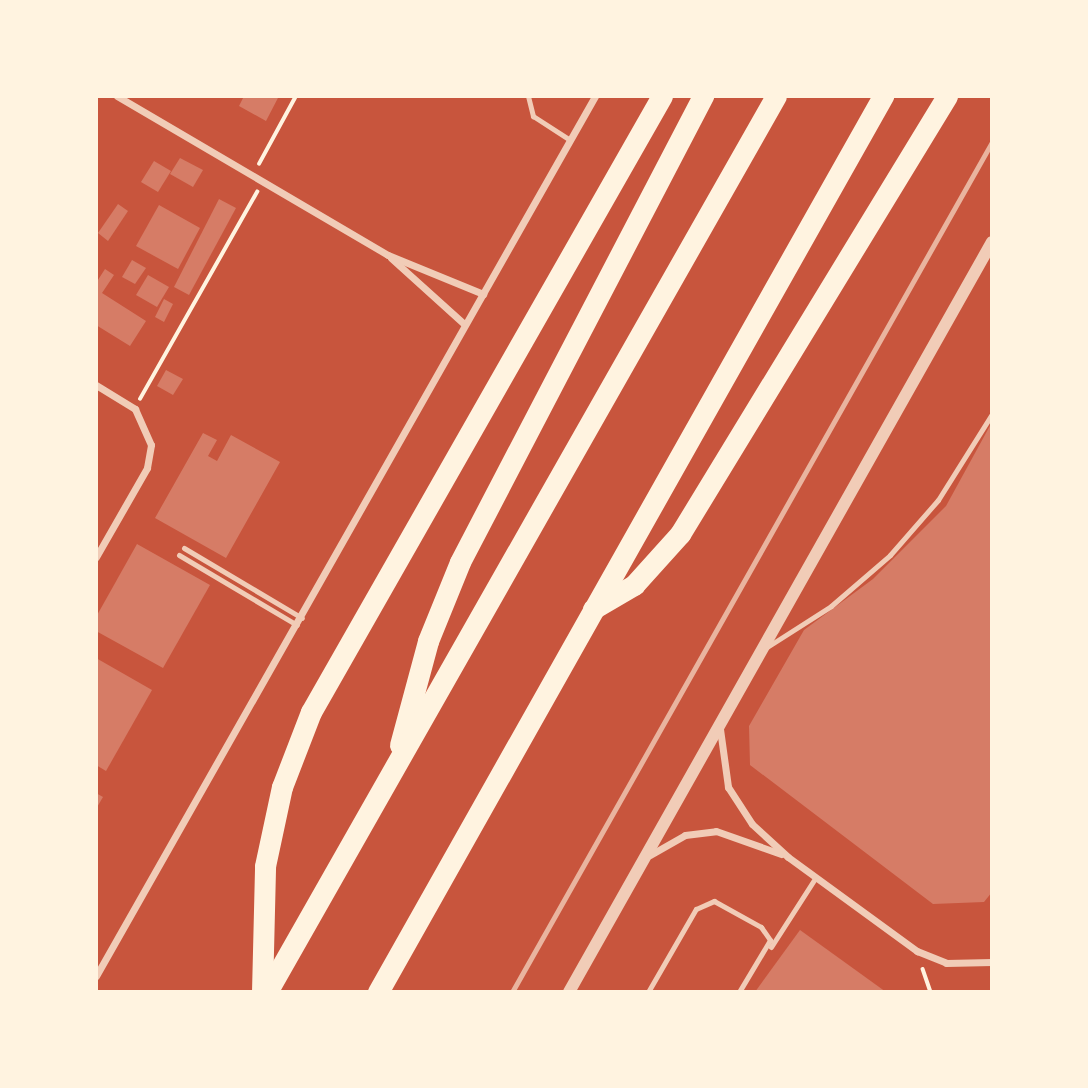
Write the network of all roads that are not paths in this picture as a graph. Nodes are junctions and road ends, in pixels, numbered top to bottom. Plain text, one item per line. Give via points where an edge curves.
1 (117, 96) edge
2 (528, 96) edge
3 (595, 96) edge
4 (662, 96) edge
5 (704, 96) edge
6 (776, 96) edge
7 (883, 96) edge
8 (947, 96) edge
9 (570, 140) junction
10 (992, 242) edge
11 (388, 255) junction
12 (483, 294) junction
13 (464, 324) junction
14 (96, 385) edge
15 (992, 414) edge
16 (184, 548) dead end
17 (179, 555) dead end
18 (96, 557) edge
19 (593, 609) junction
20 (300, 622) junction
21 (761, 651) junction
22 (721, 721) junction
23 (396, 765) junction
24 (788, 857) junction
25 (639, 868) junction
26 (816, 877) junction
27 (769, 950) junction
28 (992, 962) edge
29 (96, 976) edge
30 (573, 990) edge
31 (264, 992) edge
32 (378, 992) edge
33 (648, 992) edge
34 (739, 992) edge

1 - 11 street
2 - 9 lane via 533,116
3 - 9 street
4 - 31 highway via 330,676 295,749 265,866
5 - 23 highway via 583,316 460,562 415,682
6 - 23 highway
7 - 19 highway
8 - 19 highway via 674,544 635,585
9 - 12 street
10 - 21 street
11 - 12 street
11 - 13 street
12 - 13 street
13 - 20 street
14 - 18 street via 135,409 149,434 150,455
15 - 21 lane via 938,500 890,555 831,606
16 - 20 lane
17 - 20 lane
19 - 32 highway
20 - 29 street
21 - 22 street
22 - 24 street via 728,787 752,824
22 - 25 street
23 - 31 highway
24 - 25 street via 731,833 700,832 662,845
24 - 26 street
25 - 30 street
26 - 27 lane
26 - 28 street via 931,958
27 - 33 lane via 765,931 722,902 706,902
27 - 34 lane

